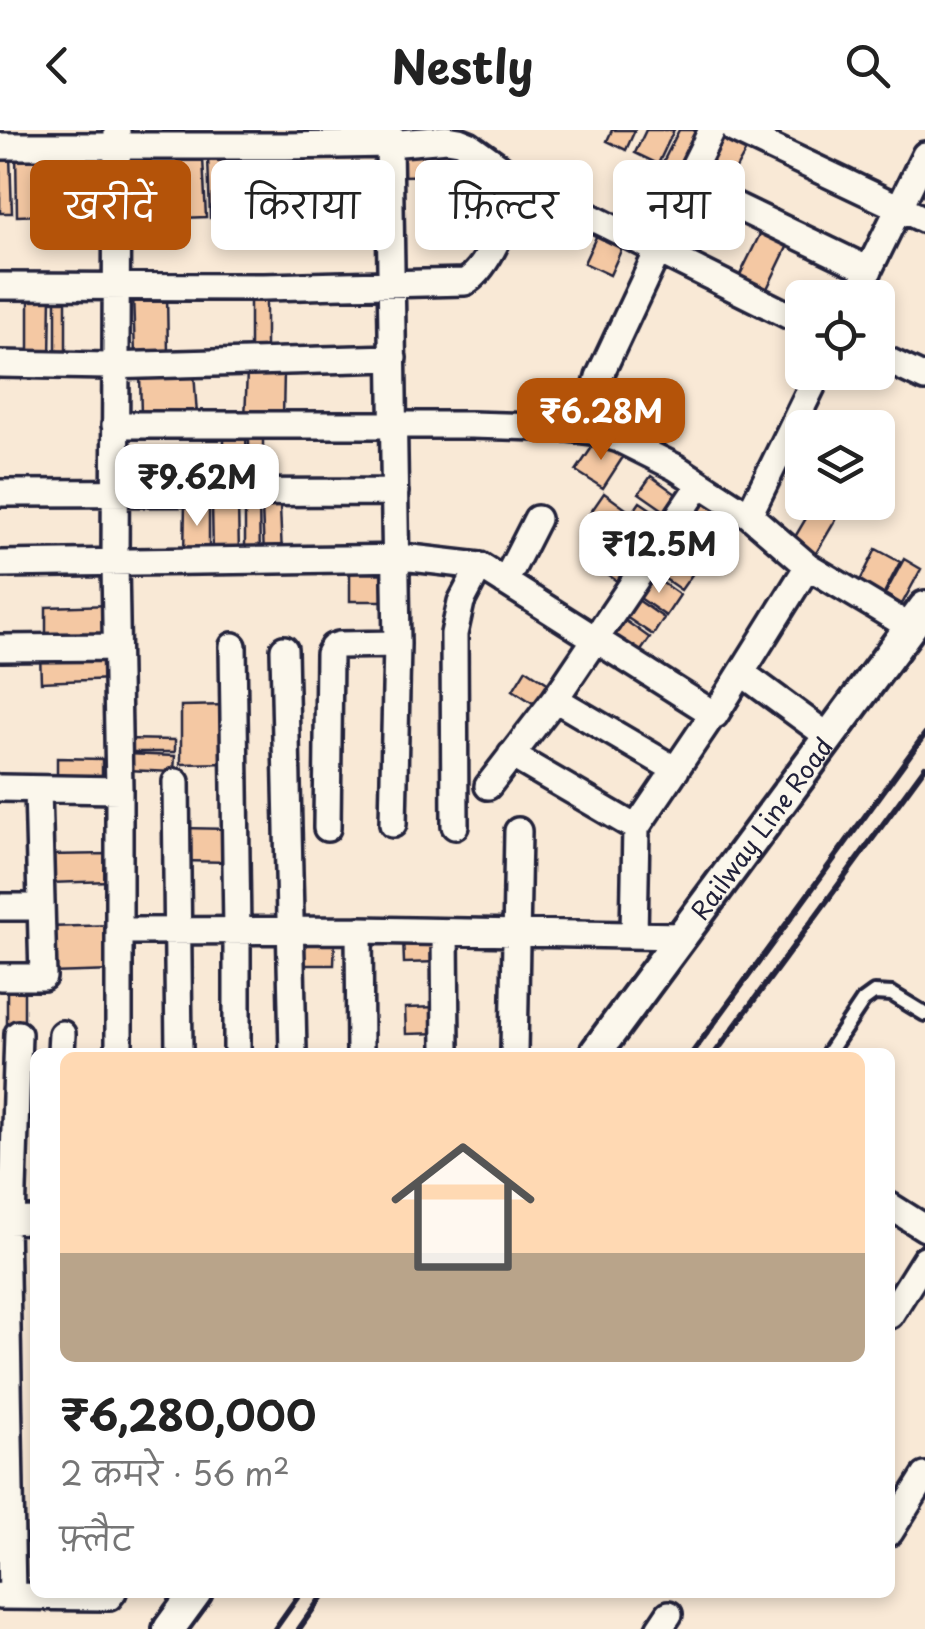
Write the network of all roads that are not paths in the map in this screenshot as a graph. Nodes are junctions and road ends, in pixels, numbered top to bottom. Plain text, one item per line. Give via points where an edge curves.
1 (712, 130) edge
2 (735, 130) edge
3 (389, 137) edge
4 (117, 138) edge
5 (0, 146) edge
6 (925, 155) edge
7 (490, 160) edge
8 (697, 160) edge
9 (899, 208) junction
10 (745, 210) edge
11 (925, 220) edge
12 (491, 250) edge
13 (656, 250) joint
14 (869, 270) junction
15 (864, 280) edge
16 (392, 284) junction
17 (0, 286) edge
18 (116, 286) junction
19 (785, 314) edge
20 (393, 358) junction
21 (0, 364) edge
22 (895, 364) edge
23 (116, 366) junction
24 (925, 378) edge
25 (810, 390) edge
26 (115, 425) junction
27 (393, 426) junction
28 (585, 430) junction
29 (700, 484) junction
30 (115, 492) junction
31 (395, 492) junction
32 (0, 493) edge
33 (750, 514) junction
34 (537, 519) dead end
35 (396, 558) junction
36 (0, 564) edge
37 (115, 564) junction
38 (480, 566) junction
39 (808, 566) junction
40 (505, 582) junction
41 (918, 617) edge
42 (596, 640) junction
43 (397, 644) junction
44 (233, 646) dead end
45 (116, 647) junction
46 (0, 648) edge
47 (284, 649) dead end
48 (742, 673) junction
49 (555, 699) junction
50 (713, 714) junction
51 (829, 737) junction
52 (512, 754) junction
53 (676, 770) junction
54 (176, 782) dead end
55 (488, 786) dead end
56 (0, 788) edge
57 (38, 788) junction
58 (119, 790) junction
59 (394, 824) dead end
60 (455, 826) dead end
61 (326, 828) dead end
62 (636, 828) junction
63 (518, 831) dead end
64 (0, 907) edge
65 (40, 907) junction
66 (359, 930) junction
67 (178, 931) junction
68 (238, 931) junction
69 (292, 931) junction
70 (118, 932) junction
71 (445, 932) junction
72 (516, 933) junction
73 (634, 936) junction
74 (682, 936) junction
75 (0, 977) edge
76 (925, 1014) edge
77 (18, 1034) dead end
78 (119, 1048) edge
79 (179, 1048) edge
80 (236, 1048) edge
81 (293, 1048) edge
82 (360, 1048) edge
83 (446, 1048) edge
84 (514, 1048) edge
85 (599, 1048) edge
86 (832, 1048) edge
87 (895, 1209) edge
88 (13, 1221) edge
89 (925, 1228) edge
90 (925, 1258) edge
91 (895, 1307) edge
92 (925, 1476) edge
93 (895, 1524) edge
94 (6, 1596) edge
95 (192, 1598) edge
96 (169, 1629) edge

1 - 8 street
2 - 9 street
3 - 4 street
3 - 7 street via 459,140
3 - 16 street
4 - 5 street
4 - 18 street
6 - 9 street
9 - 11 street
9 - 14 street
10 - 14 street
12 - 16 street via 465,282
13 - 19 street
13 - 28 street via 599,377
14 - 15 street
16 - 18 street
16 - 20 street
17 - 18 street
18 - 23 street
20 - 23 street
20 - 27 street
21 - 23 street
22 - 24 street
23 - 26 street
25 - 33 street
26 - 27 street
26 - 30 street
27 - 28 street
27 - 31 street
28 - 29 street via 619,439
29 - 33 street
29 - 42 street
30 - 31 street
30 - 32 street
30 - 37 street
31 - 35 street
33 - 39 street
34 - 40 street
35 - 37 street
35 - 38 street
35 - 43 street
36 - 37 street
37 - 45 street
38 - 40 street
38 - 60 street via 454,634
39 - 41 street
39 - 48 street
40 - 42 street
41 - 51 street, Railway Line Road
42 - 49 street
42 - 50 street
43 - 59 street
43 - 61 street via 339,646 328,654
44 - 68 street
45 - 46 street
45 - 58 street
47 - 69 street
48 - 50 street
48 - 51 street
49 - 52 street
49 - 53 street
50 - 53 street
51 - 74 street, Railway Line Road
52 - 55 street
52 - 62 street
53 - 62 street
54 - 67 street
56 - 57 street
57 - 58 street
57 - 65 street
58 - 70 street
62 - 73 street
63 - 72 street
64 - 65 street
65 - 75 street via 43,977
66 - 69 street
66 - 71 street
66 - 82 street
67 - 68 street
67 - 70 street
67 - 79 street
68 - 69 street
68 - 80 street
69 - 81 street
70 - 78 street
71 - 72 street
71 - 83 street
72 - 73 street
72 - 84 street
73 - 74 street
74 - 85 street, Railway Line Road
76 - 86 lane via 892,994 874,993
77 - 88 street
87 - 89 street
88 - 94 street
90 - 91 street
92 - 93 street
95 - 96 street

